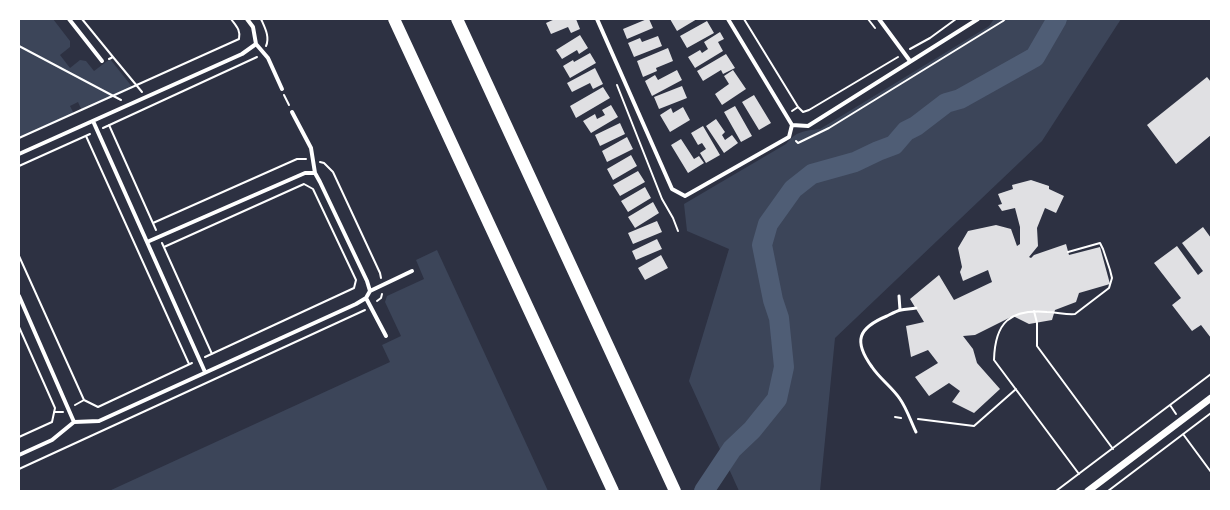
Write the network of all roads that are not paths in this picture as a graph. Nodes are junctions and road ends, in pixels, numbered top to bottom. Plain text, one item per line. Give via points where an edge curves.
1 (69, 19) edge
2 (247, 19) edge
3 (394, 19) edge
4 (457, 19) edge
5 (597, 19) edge
6 (728, 19) edge
7 (879, 19) edge
8 (978, 19) edge
9 (256, 44) junction
10 (102, 60) road end
11 (910, 61) junction
12 (282, 89) road end
13 (292, 112) road end
14 (93, 121) junction
15 (792, 125) junction
16 (19, 154) edge
17 (315, 173) junction
18 (147, 242) junction
19 (412, 271) dead end
20 (370, 291) junction
21 (19, 296) edge
22 (899, 296) dead end
23 (366, 298) junction
24 (916, 308) dead end
25 (900, 310) junction
26 (386, 336) dead end
27 (205, 372) junction
28 (1211, 398) edge
29 (74, 422) junction
30 (916, 432) dead end
31 (19, 454) edge
32 (613, 491) edge
33 (674, 491) edge
34 (1088, 491) edge

1 - 10 street
2 - 9 street via 253,27
3 - 32 highway
4 - 33 highway
5 - 15 street via 672,189 686,196 789,137
6 - 15 street
7 - 11 street
8 - 11 street
9 - 12 street via 268,58
9 - 14 street via 242,54
11 - 15 street via 808,126
13 - 17 street via 311,148
14 - 16 street
14 - 18 street
17 - 18 street via 305,173
17 - 20 street
18 - 27 street
19 - 20 street
20 - 23 street
21 - 29 street
22 - 25 lane
23 - 26 street
23 - 27 street
24 - 25 lane
25 - 30 lane via 868,325 863,332 862,349 873,369 901,400
27 - 29 street via 99,421
28 - 34 street
29 - 31 street via 52,440

